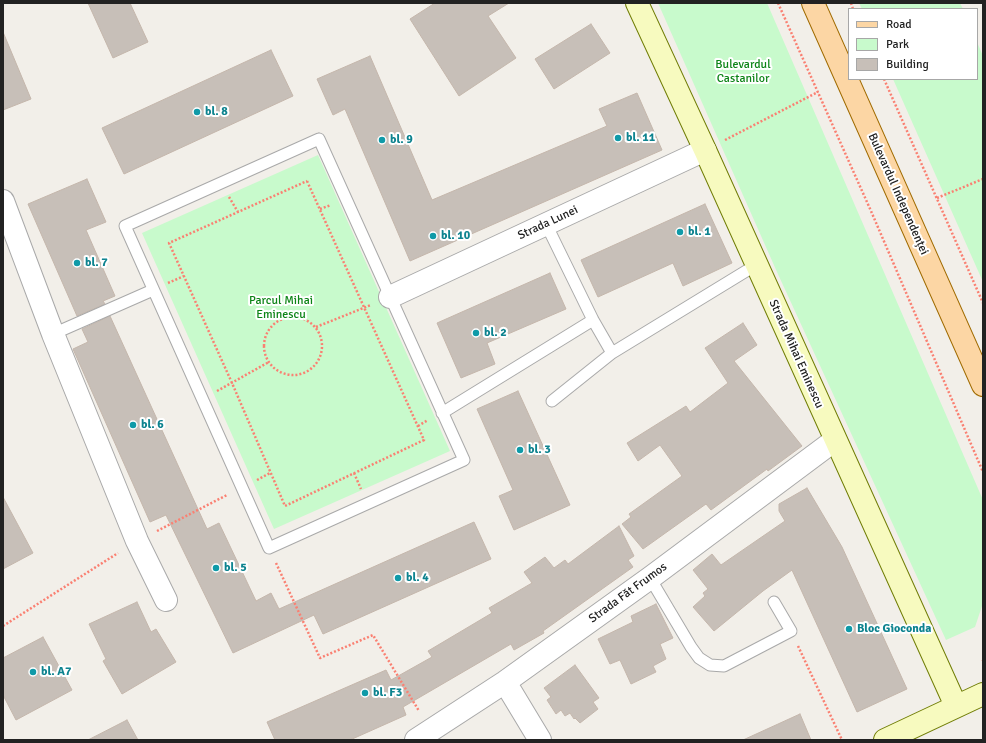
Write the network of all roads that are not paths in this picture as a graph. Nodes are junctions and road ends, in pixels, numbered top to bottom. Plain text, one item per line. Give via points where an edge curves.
1 (637, 3) edge
2 (813, 3) edge
3 (705, 150) junction
4 (3, 200) edge
5 (546, 224) junction
6 (756, 265) junction
7 (153, 290) junction
8 (390, 297) junction
9 (593, 320) junction
10 (53, 334) junction
11 (612, 353) junction
12 (983, 385) edge
13 (552, 401) dead end
14 (442, 412) junction
15 (835, 440) junction
16 (650, 578) junction
17 (166, 600) dead end
18 (774, 602) dead end
19 (505, 682) junction
20 (983, 694) edge
21 (956, 706) junction
22 (423, 735) edge
23 (540, 740) edge
24 (885, 740) edge

1 - 3 street, Strada Mihai Eminescu
2 - 12 main road, Bulevardul Independenței
3 - 5 street, Strada Lunei
3 - 6 street, Strada Mihai Eminescu
4 - 10 street
5 - 8 street, Strada Lunei
5 - 9 lane
6 - 11 lane
6 - 15 street, Strada Mihai Eminescu
7 - 8 lane via 125,226 319,139
7 - 10 lane
7 - 14 lane via 269,548 464,460
8 - 14 lane
9 - 11 lane
9 - 14 lane
10 - 17 street via 136,541
11 - 13 lane
15 - 16 street, Strada Făt Frumos
15 - 21 street, Strada Mihai Eminescu
16 - 18 lane via 691,647 699,658 710,665 724,666 791,631
16 - 19 street, Strada Făt Frumos
19 - 22 street, Strada Făt Frumos
19 - 23 street
20 - 21 street
21 - 24 street

